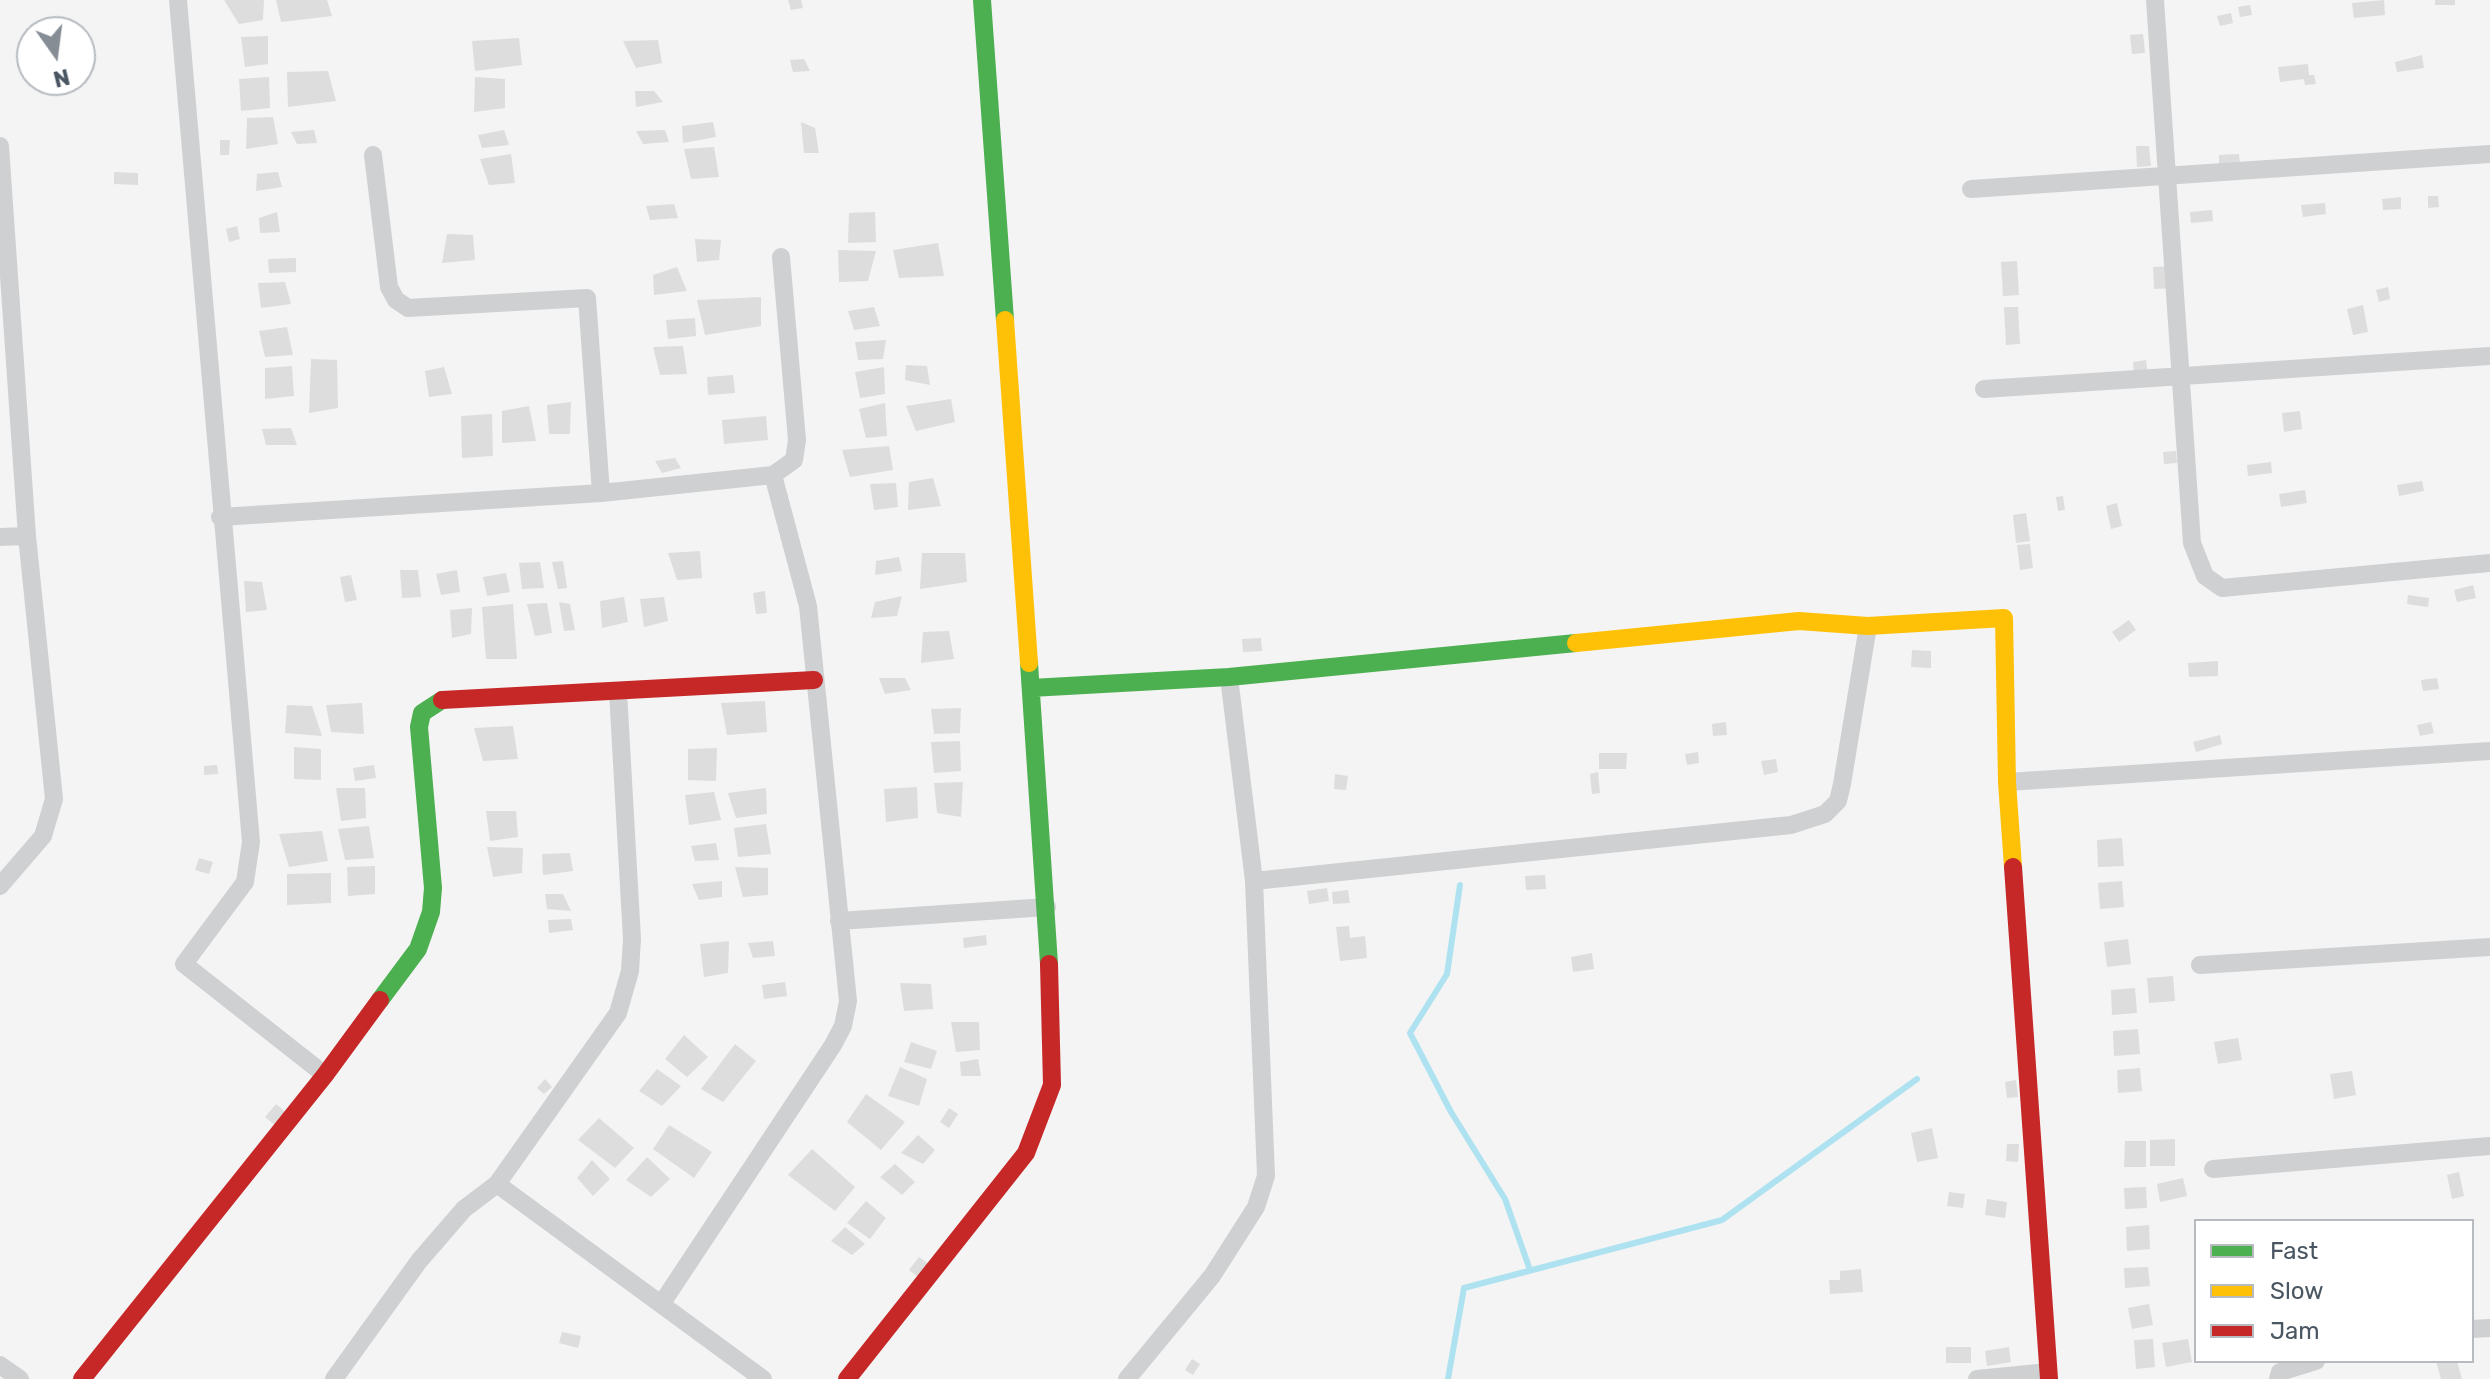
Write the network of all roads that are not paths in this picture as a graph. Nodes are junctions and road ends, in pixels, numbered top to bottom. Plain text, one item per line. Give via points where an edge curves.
1 (178, 0) edge
2 (982, 0) edge
3 (2155, 0) edge
4 (0, 146) edge
5 (2490, 154) edge
6 (373, 155) dead end
7 (2167, 177) junction
8 (1971, 189) dead end
9 (781, 257) dead end
10 (2490, 356) edge
11 (2184, 379) junction
12 (1984, 389) dead end
13 (773, 475) junction
14 (601, 493) junction
15 (220, 517) junction
16 (27, 536) junction
17 (0, 537) edge
18 (2490, 563) edge
19 (1868, 626) junction
20 (1229, 677) junction
21 (814, 680) junction
22 (1031, 688) junction
23 (618, 692) junction
24 (2490, 751) edge
25 (2007, 782) junction
26 (1254, 881) junction
27 (0, 886) edge
28 (1047, 907) junction
29 (839, 921) junction
30 (2490, 947) edge
31 (2200, 965) dead end
32 (325, 1075) junction
33 (2490, 1146) edge
34 (2213, 1169) dead end
35 (497, 1184) junction
36 (662, 1303) junction
37 (2309, 1363) edge
38 (0, 1365) edge
39 (2049, 1375) edge
40 (20, 1379) edge
41 (82, 1379) edge
42 (334, 1379) edge
43 (763, 1379) edge
44 (847, 1379) edge
45 (1127, 1379) edge
46 (1977, 1379) edge
47 (2278, 1379) edge

1 - 15 street
2 - 22 street
3 - 7 street
4 - 16 street
5 - 7 street
6 - 14 street via 389,287 396,300 408,308 587,298
7 - 8 street
7 - 11 street
9 - 13 street via 797,440 794,460
10 - 11 street
11 - 12 street
11 - 18 street via 2192,543 2212,584 2222,588
13 - 14 street
13 - 21 street via 808,606
14 - 15 street
15 - 32 street via 251,860 245,882 184,964
16 - 17 street
16 - 27 street via 54,799 43,836
19 - 20 street via 1799,621
19 - 25 street via 2004,618
19 - 26 street via 1842,784 1838,801 1825,814 1791,825
20 - 22 street
20 - 26 street
21 - 23 street
21 - 29 street
22 - 28 street
23 - 32 street via 448,698 422,713 431,912 418,949
23 - 35 street via 630,971 618,1013
24 - 25 street
25 - 39 street
26 - 45 street via 1266,1176 1256,1207 1212,1276
28 - 29 street
28 - 44 street via 1052,1085 1040,1121 1026,1153
29 - 36 street via 848,1001 843,1026
30 - 31 street
32 - 41 street
33 - 34 street
35 - 36 street
35 - 42 street via 464,1209 419,1261
36 - 43 street
37 - 47 street via 2280,1372
38 - 40 street
39 - 46 street

